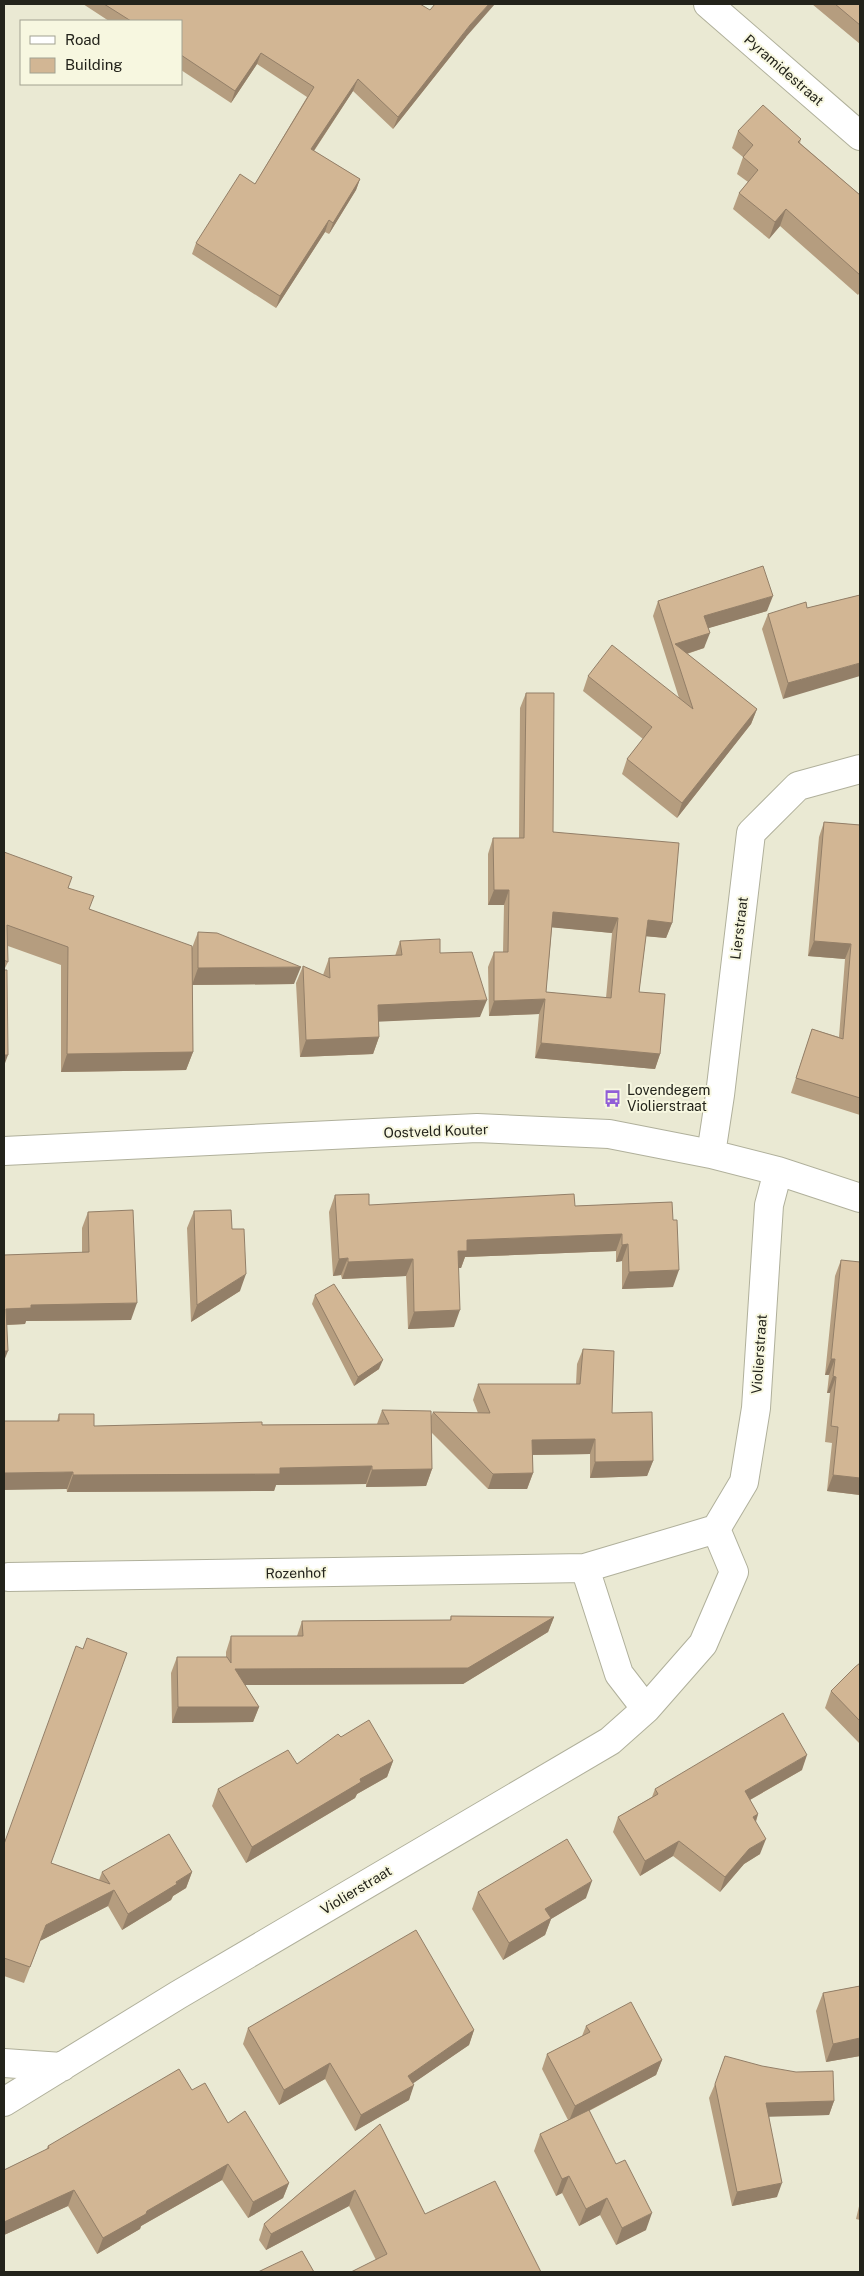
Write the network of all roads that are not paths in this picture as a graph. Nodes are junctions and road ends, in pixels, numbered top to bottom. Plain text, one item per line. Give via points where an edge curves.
1 (708, 4) edge
2 (860, 136) edge
3 (860, 769) edge
4 (4, 1151) edge
5 (711, 1154) junction
6 (778, 1171) junction
7 (860, 1198) edge
8 (716, 1530) junction
9 (585, 1568) junction
10 (5, 1581) edge
11 (646, 1709) junction
12 (4, 2063) edge
13 (62, 2067) junction
14 (4, 2102) edge

1 - 2 street, Pyramidestraat
3 - 5 street, Lierstraat via 798,786 751,833
4 - 5 street, Oostveld Kouter via 477,1128 609,1134
5 - 6 street, Oostveld Kouter
6 - 7 street, Oostveld Kouter
6 - 8 street, Violierstraat via 769,1205 756,1408 744,1482
8 - 9 street, Rozenhof
8 - 11 street, Violierstraat via 734,1572 703,1644
9 - 10 street, Rozenhof
9 - 11 street via 619,1674
11 - 13 street, Violierstraat via 610,1740
12 - 13 street
13 - 14 street, Violierstraat

